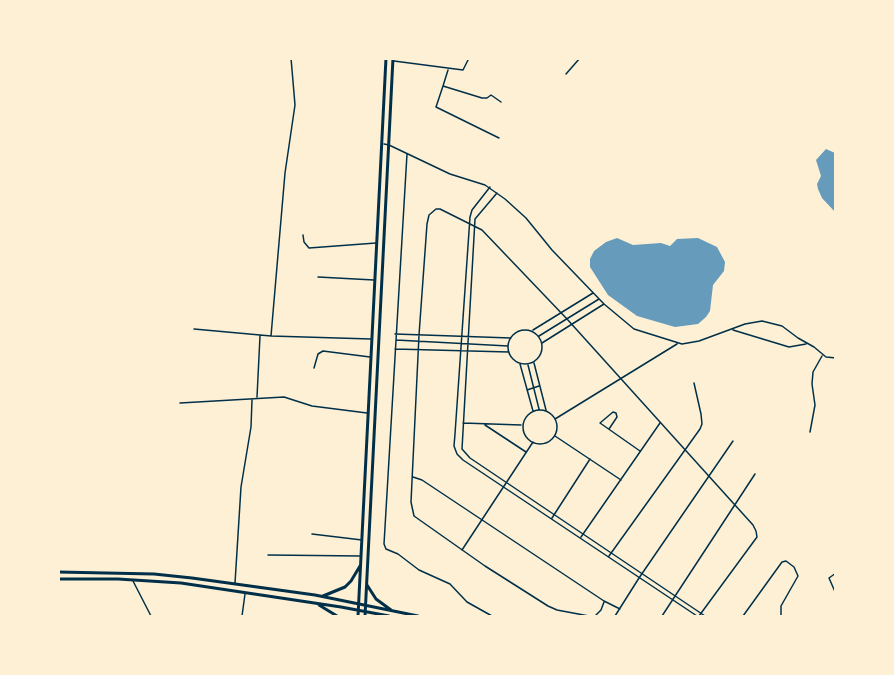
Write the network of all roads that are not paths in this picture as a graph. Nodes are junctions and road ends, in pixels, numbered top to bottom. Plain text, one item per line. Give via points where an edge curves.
1 (291, 58) edge
2 (386, 58) edge
3 (469, 58) edge
4 (580, 58) edge
5 (393, 60) edge
6 (448, 68) junction
7 (566, 74) dead end
8 (444, 86) junction
9 (501, 102) dead end
10 (499, 138) dead end
11 (382, 144) junction
12 (389, 145) junction
13 (407, 153) junction
14 (490, 188) junction
15 (497, 193) junction
16 (470, 224) junction
17 (474, 226) junction
18 (303, 235) dead end
19 (377, 243) junction
20 (466, 262) junction
21 (472, 262) junction
22 (318, 277) dead end
23 (375, 280) junction
24 (594, 293) junction
25 (599, 298) junction
26 (464, 301) junction
27 (470, 301) junction
28 (604, 304) junction
29 (562, 313) junction
30 (567, 319) junction
31 (572, 324) junction
32 (194, 329) dead end
33 (732, 330) junction
34 (532, 331) junction
35 (395, 334) junction
36 (260, 335) junction
37 (419, 335) junction
38 (271, 336) junction
39 (461, 336) junction
40 (468, 336) junction
41 (538, 336) junction
42 (511, 338) junction
43 (372, 339) junction
44 (395, 339) junction
45 (418, 341) junction
46 (460, 343) junction
47 (807, 343) junction
48 (467, 344) junction
49 (542, 344) junction
50 (677, 344) junction
51 (508, 346) junction
52 (394, 349) junction
53 (418, 349) junction
54 (460, 350) junction
55 (467, 350) junction
56 (509, 352) junction
57 (823, 355) junction
58 (371, 357) junction
59 (836, 358) edge
60 (534, 361) junction
61 (520, 363) junction
62 (527, 363) junction
63 (314, 368) dead end
64 (620, 379) junction
65 (694, 383) dead end
66 (540, 386) junction
67 (534, 388) junction
68 (527, 390) junction
69 (257, 398) junction
70 (252, 399) junction
71 (457, 399) junction
72 (464, 399) junction
73 (180, 404) dead end
74 (540, 410) junction
75 (546, 411) junction
76 (533, 412) junction
77 (368, 414) junction
78 (555, 419) junction
79 (462, 423) junction
80 (660, 423) junction
81 (484, 424) junction
82 (522, 425) junction
83 (609, 429) junction
84 (810, 432) dead end
85 (455, 434) junction
86 (461, 434) junction
87 (555, 435) junction
88 (733, 441) dead end
89 (533, 442) junction
90 (684, 450) junction
91 (641, 451) junction
92 (526, 453) junction
93 (590, 459) junction
94 (474, 460) junction
95 (471, 465) junction
96 (755, 474) dead end
97 (708, 476) junction
98 (412, 477) junction
99 (621, 480) junction
100 (507, 482) junction
101 (504, 487) junction
102 (534, 501) junction
103 (531, 505) junction
104 (734, 506) junction
105 (554, 514) junction
106 (551, 518) junction
107 (483, 519) junction
108 (312, 534) dead end
109 (583, 534) junction
110 (580, 538) junction
111 (363, 540) junction
112 (462, 550) junction
113 (611, 553) junction
114 (268, 555) dead end
115 (362, 556) junction
116 (609, 557) junction
117 (361, 564) junction
118 (58, 572) edge
119 (836, 573) edge
120 (642, 574) junction
121 (639, 578) junction
122 (58, 579) edge
123 (133, 580) junction
124 (235, 584) junction
125 (367, 585) junction
126 (245, 593) junction
127 (836, 594) edge
128 (675, 596) junction
129 (320, 597) junction
130 (672, 600) junction
131 (604, 601) junction
132 (318, 604) junction
133 (359, 604) junction
134 (366, 606) junction
135 (620, 609) junction
136 (358, 610) junction
137 (393, 611) junction
138 (365, 614) edge
139 (151, 616) edge
140 (242, 616) edge
141 (337, 616) edge
142 (358, 616) edge
143 (389, 616) edge
144 (418, 616) edge
145 (492, 616) edge
146 (589, 616) edge
147 (595, 616) edge
148 (615, 616) edge
149 (662, 616) edge
150 (699, 616) edge
151 (705, 616) edge
152 (743, 616) edge
153 (781, 616) edge

1 - 38 street via 295,105
2 - 11 main road
3 - 6 street via 465,69
4 - 7 street
5 - 6 street
5 - 12 main road
6 - 8 street
8 - 9 street via 487,99 491,95
8 - 10 street via 436,107
11 - 12 street
11 - 19 main road
12 - 13 street
12 - 125 main road
13 - 14 street
13 - 35 street
14 - 15 street
14 - 16 street via 472,210
15 - 17 street via 477,215
15 - 24 street via 526,218
16 - 17 street
16 - 20 street
16 - 37 street via 440,209 429,215
17 - 21 street
17 - 29 street
18 - 19 street via 309,248
19 - 23 main road
20 - 21 street
20 - 26 street
21 - 27 street
22 - 23 street
23 - 43 main road
24 - 25 street
24 - 29 street
25 - 28 street
25 - 30 street
26 - 27 street
26 - 39 street
27 - 40 street
28 - 31 street
28 - 50 street via 634,329
29 - 30 street
29 - 34 street
30 - 31 street
30 - 41 street
31 - 49 street
31 - 64 street
32 - 36 street
33 - 47 street via 789,347
33 - 47 street via 769,323 782,326
33 - 50 street
34 - 41 street
34 - 42 street via 518,331
35 - 37 street
35 - 44 street
36 - 38 street
36 - 69 street
37 - 39 street
37 - 45 street
38 - 43 street
39 - 40 street
39 - 46 street
40 - 42 street
40 - 48 street
41 - 49 street
42 - 51 street
43 - 58 main road
44 - 45 street
44 - 52 street
45 - 46 street
45 - 53 street
46 - 48 street
46 - 54 street
47 - 57 street
48 - 51 street
48 - 55 street
49 - 60 street
50 - 64 street
51 - 56 street
52 - 53 street
52 - 145 street via 384,546 419,570 450,584 467,602
53 - 54 street
53 - 98 street
54 - 55 street
54 - 71 street
55 - 56 street
55 - 72 street
56 - 61 street
57 - 59 street
57 - 84 street via 813,372 815,405
58 - 63 street via 323,351 318,354
58 - 77 main road
60 - 62 street
60 - 66 street
61 - 62 street
61 - 68 street
62 - 67 street
64 - 78 street
64 - 80 street
65 - 90 street via 702,424
66 - 67 street
66 - 75 street
67 - 68 street
67 - 74 street
68 - 76 street
69 - 70 street
69 - 77 street via 284,397 312,406
70 - 73 street
70 - 124 street
71 - 72 street
71 - 85 street
72 - 79 street
74 - 75 street
74 - 76 street
75 - 78 street
76 - 82 street
77 - 111 main road
78 - 87 street
79 - 81 street
79 - 86 street
80 - 90 street
80 - 91 street
81 - 82 street
81 - 92 street
82 - 89 street
83 - 83 street via 600,422 613,412 617,417
83 - 91 street
85 - 86 street
85 - 95 street via 457,454
86 - 94 street via 462,449
87 - 89 street via 547,442
87 - 93 street
88 - 97 street
89 - 92 street
90 - 97 street
90 - 113 street
91 - 99 street
92 - 100 street
93 - 99 street
93 - 105 street
94 - 95 street
94 - 100 street
95 - 101 street
96 - 104 street
97 - 104 street
97 - 120 street
98 - 107 street
98 - 112 street via 414,516
99 - 109 street
100 - 101 street
100 - 102 street
101 - 103 street
101 - 107 street
102 - 103 street
102 - 105 street
103 - 106 street
104 - 128 street
104 - 150 street via 753,525 757,537
105 - 106 street
105 - 109 street
106 - 110 street
107 - 112 street
107 - 131 street
108 - 111 street
109 - 110 street
109 - 113 street
110 - 116 street
111 - 115 main road
112 - 146 street via 548,606
113 - 116 street
113 - 120 street
114 - 115 street
115 - 117 main road
116 - 121 street
117 - 129 main road via 345,587
117 - 133 main road
118 - 124 main road via 154,574
119 - 127 street via 829,578
120 - 121 street
120 - 128 street
121 - 130 street
121 - 135 street
122 - 123 main road
123 - 126 main road
123 - 139 street
124 - 129 main road
125 - 134 main road
125 - 137 main road
126 - 132 main road
126 - 140 street
128 - 130 street
128 - 150 street
129 - 133 main road
130 - 149 street
130 - 150 street
131 - 135 street
131 - 147 street
132 - 136 main road
132 - 141 main road
133 - 134 main road
133 - 136 main road
134 - 137 main road
134 - 138 main road
135 - 148 street
136 - 138 main road
136 - 142 main road
137 - 144 main road
138 - 143 main road
150 - 151 street
152 - 153 street via 782,562 789,563 798,576 782,603

